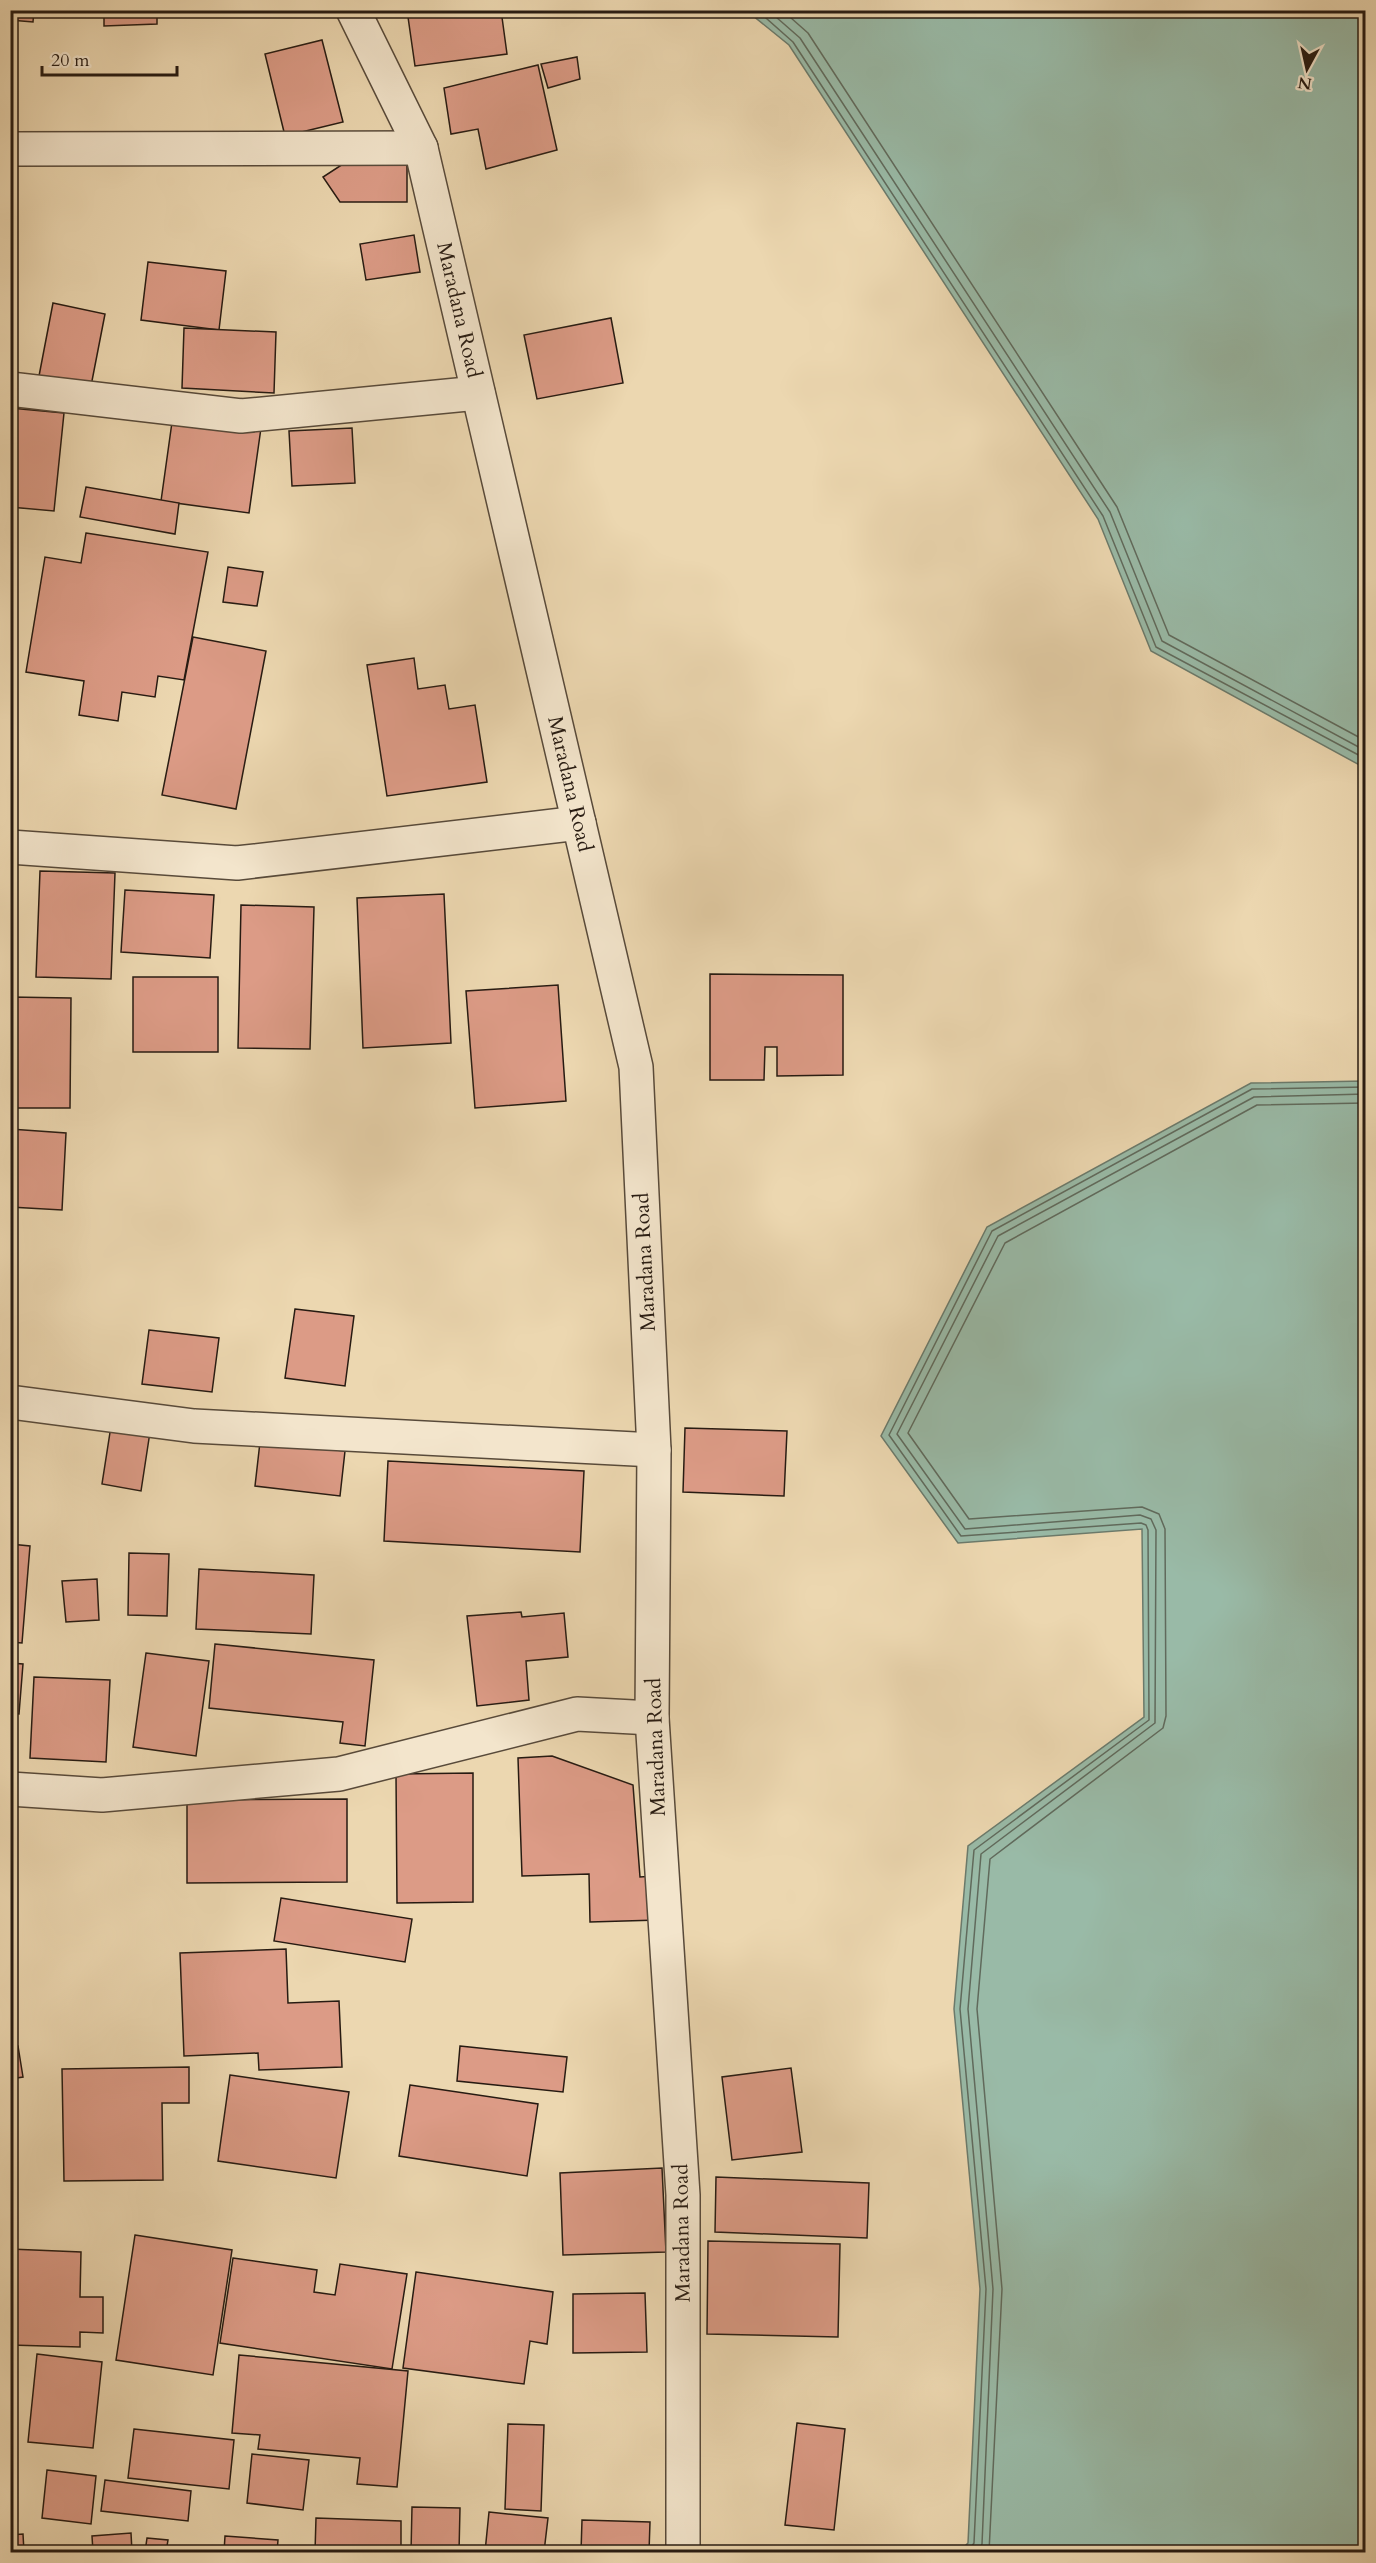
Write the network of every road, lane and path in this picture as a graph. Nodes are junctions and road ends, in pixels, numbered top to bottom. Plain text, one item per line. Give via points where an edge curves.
1 (353, 10) edge
2 (420, 148) junction
3 (10, 149) edge
4 (10, 389) edge
5 (478, 393) junction
6 (579, 823) junction
7 (10, 847) edge
8 (10, 1402) edge
9 (654, 1450) junction
10 (652, 1718) junction
11 (10, 1789) edge
12 (683, 2553) edge

1 - 2 street, Maradana Road
2 - 3 street
2 - 5 street, Maradana Road
4 - 5 street via 241,416
5 - 6 street, Maradana Road
6 - 7 street via 237,864
6 - 9 street, Maradana Road via 636,1067
8 - 9 street via 194,1426
9 - 10 street, Maradana Road
10 - 11 street via 577,1714 339,1774 102,1795
10 - 12 street, Maradana Road via 683,2195

